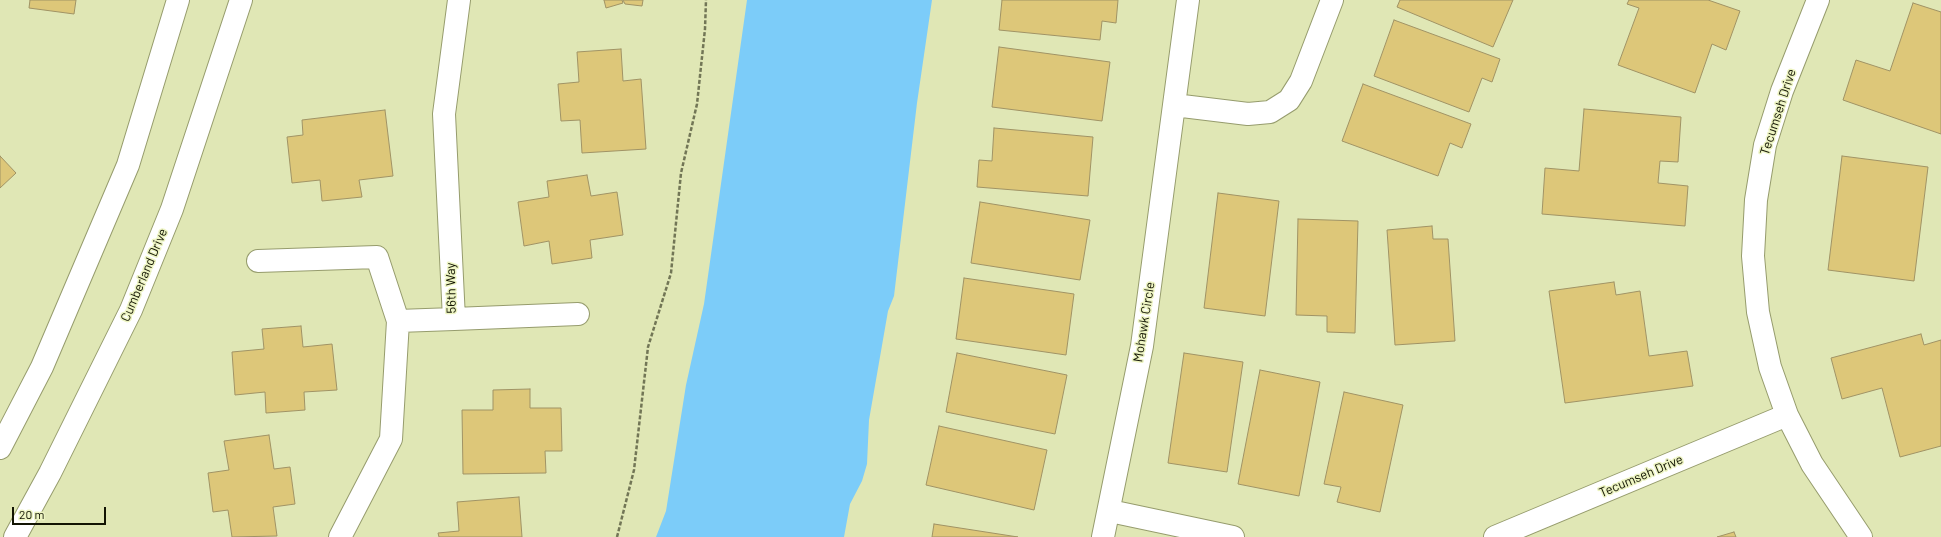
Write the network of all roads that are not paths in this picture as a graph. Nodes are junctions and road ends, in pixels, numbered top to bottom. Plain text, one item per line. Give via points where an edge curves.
1 (178, 0) edge
2 (241, 0) edge
3 (459, 0) edge
4 (1188, 0) edge
5 (1332, 0) edge
6 (1818, 0) edge
7 (1174, 105) junction
8 (258, 261) dead end
9 (578, 314) dead end
10 (454, 319) junction
11 (398, 321) junction
12 (1787, 415) junction
13 (0, 448) edge
14 (1110, 511) junction
15 (15, 537) edge
16 (340, 537) edge
17 (1103, 537) edge
18 (1233, 537) edge
19 (1495, 537) edge
20 (1861, 537) edge

1 - 13 street via 128,165 42,367
2 - 15 street, Cumberland Drive via 172,209 131,310 50,473
3 - 10 street, 56th Way via 444,114
4 - 7 street, Mohawk Circle
5 - 7 street via 1301,81 1289,100 1270,112 1248,114
6 - 12 street, Tecumseh Drive via 1782,91 1765,145 1756,200 1753,256 1758,312 1770,367
7 - 14 street, Mohawk Circle via 1142,346
8 - 11 street via 377,257
9 - 10 street
10 - 11 street, 56th Way
11 - 16 street via 391,439
12 - 19 street, Tecumseh Drive
12 - 20 street, Tecumseh Drive via 1812,464
14 - 17 street, Mohawk Circle
14 - 18 street

